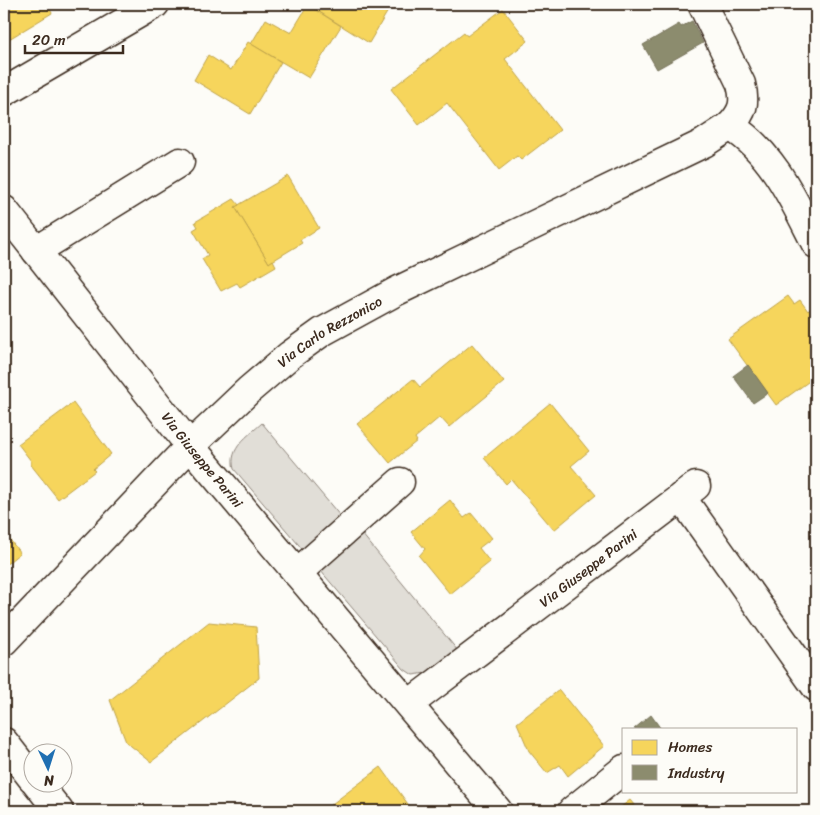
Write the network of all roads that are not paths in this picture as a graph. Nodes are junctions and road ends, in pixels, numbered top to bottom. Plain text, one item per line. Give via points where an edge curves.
1 (155, 4) edge
2 (702, 4) edge
3 (4, 92) edge
4 (730, 126) junction
5 (180, 162) dead end
6 (4, 210) edge
7 (816, 244) edge
8 (36, 251) junction
9 (190, 446) junction
10 (400, 482) dead end
11 (297, 573) junction
12 (4, 641) edge
13 (816, 687) edge
14 (409, 704) junction
15 (4, 742) edge
16 (22, 765) edge
17 (622, 771) edge
18 (44, 792) edge
19 (58, 811) edge
20 (498, 811) edge
21 (572, 811) edge

1 - 3 street
2 - 4 street via 741,84 744,97 741,109
4 - 7 street via 744,134 768,160
4 - 9 street, Via Carlo Rezzonico via 704,143 397,291 322,332 249,390
5 - 8 street
6 - 8 street, Via Giuseppe Parini
8 - 9 street, Via Giuseppe Parini
9 - 11 street, Via Giuseppe Parini
9 - 12 street, Via Carlo Rezzonico
10 - 11 street
11 - 14 street, Via Giuseppe Parini
13 - 14 street, Via Giuseppe Parini via 689,491
14 - 20 street, Via Giuseppe Parini
15 - 16 street
17 - 21 street
18 - 19 street

